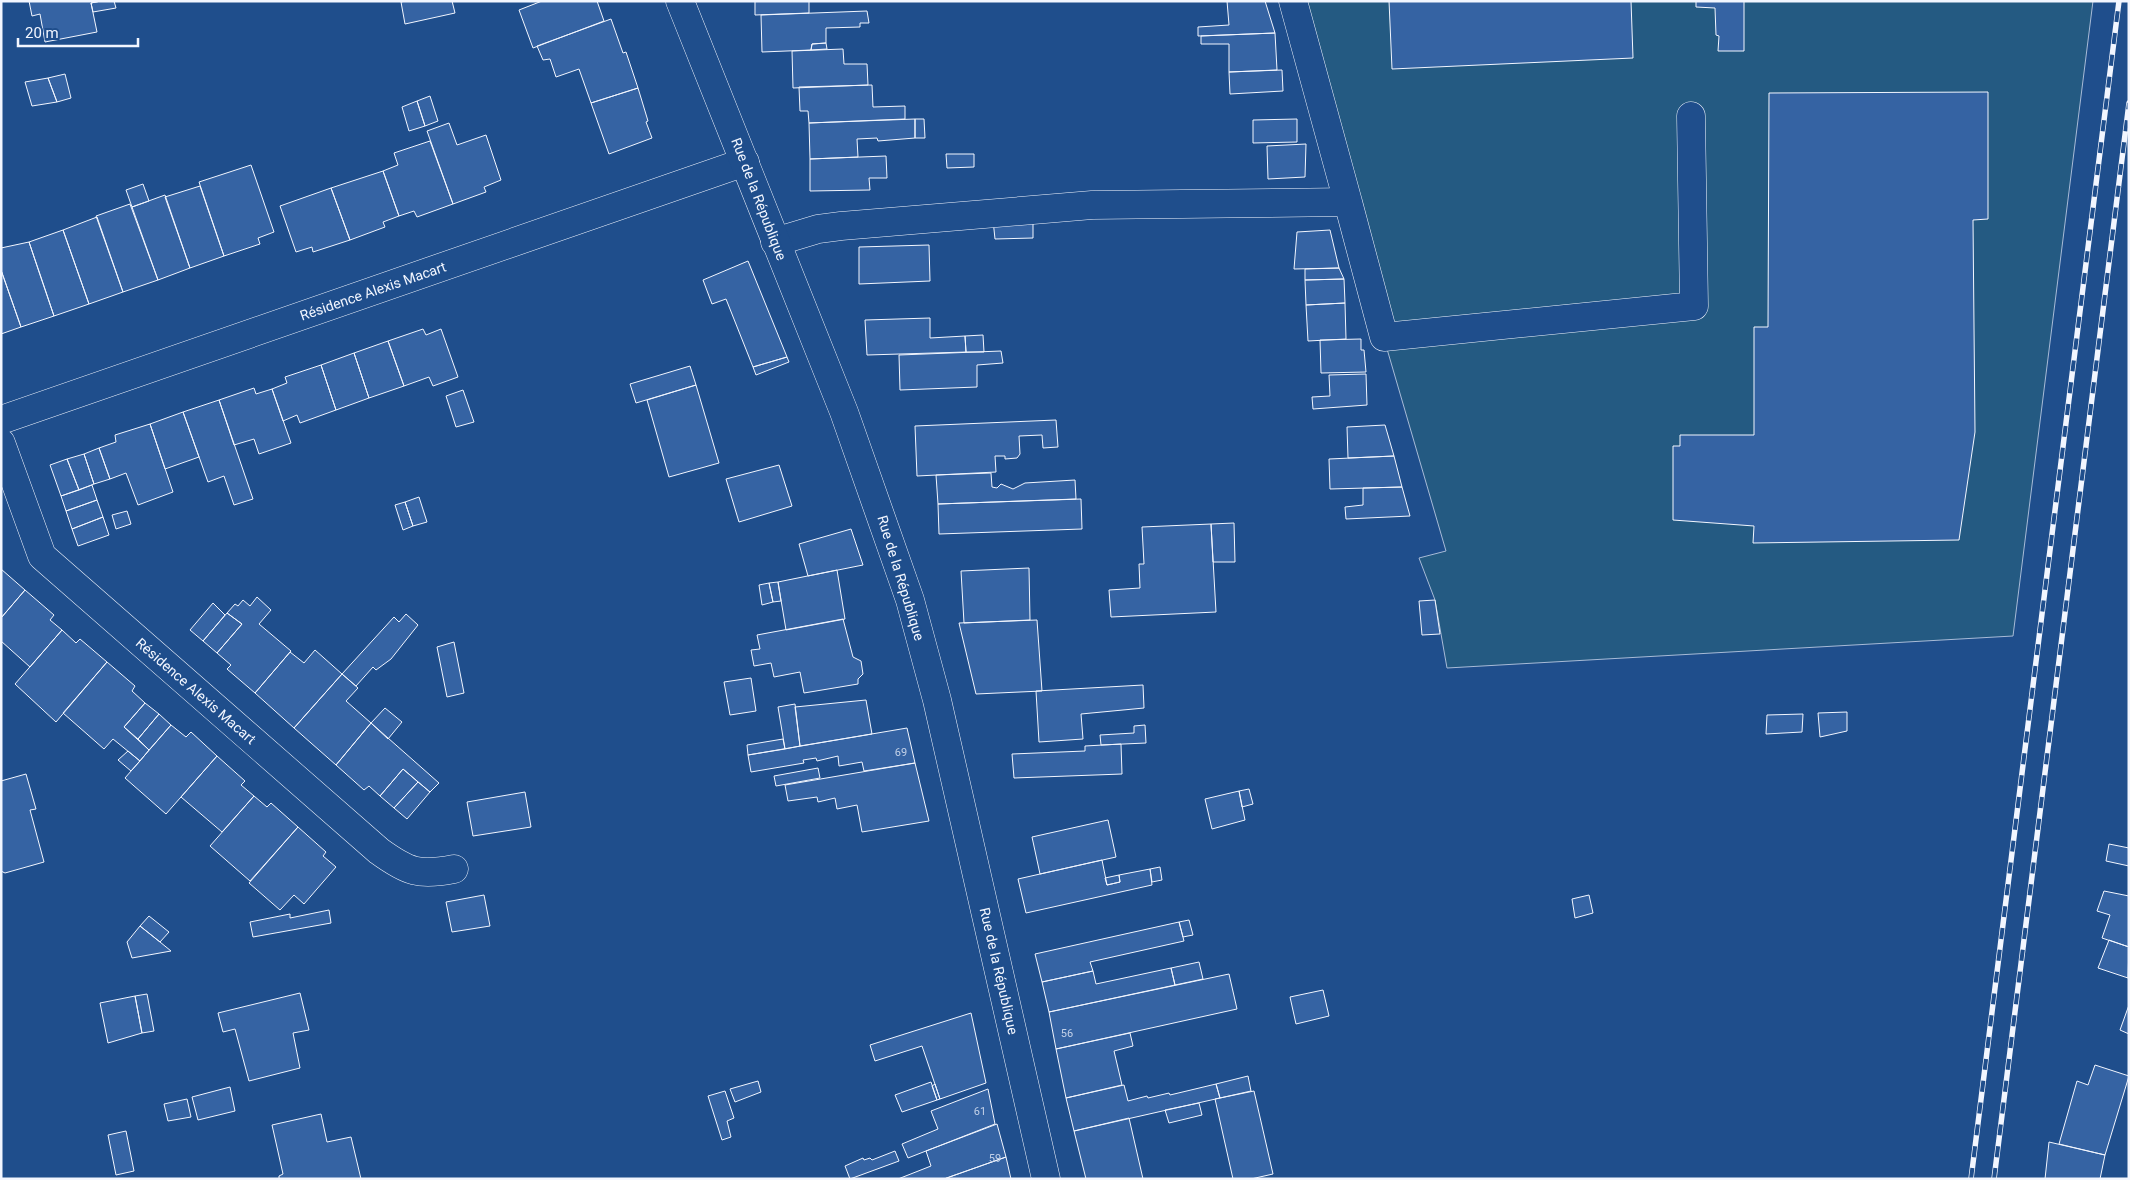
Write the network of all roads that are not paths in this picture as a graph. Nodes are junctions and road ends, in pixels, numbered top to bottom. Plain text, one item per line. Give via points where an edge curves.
1 (680, 1) edge
2 (1293, 1) edge
3 (1691, 116) dead end
4 (745, 162) junction
5 (1348, 202) junction
6 (775, 242) junction
7 (1, 420) edge
8 (1, 443) edge
9 (454, 869) dead end
10 (1046, 1179) edge

1 - 4 street, Rue de la République
2 - 5 street
3 - 5 street via 1694,306 1384,338
4 - 6 street, Rue de la République
4 - 7 street, Résidence Alexis Macart
5 - 6 street via 1092,206 841,226 818,229
6 - 10 street, Rue de la République via 844,412 910,600 937,700
8 - 9 street, Résidence Alexis Macart via 42,556 380,851 402,867 420,872

